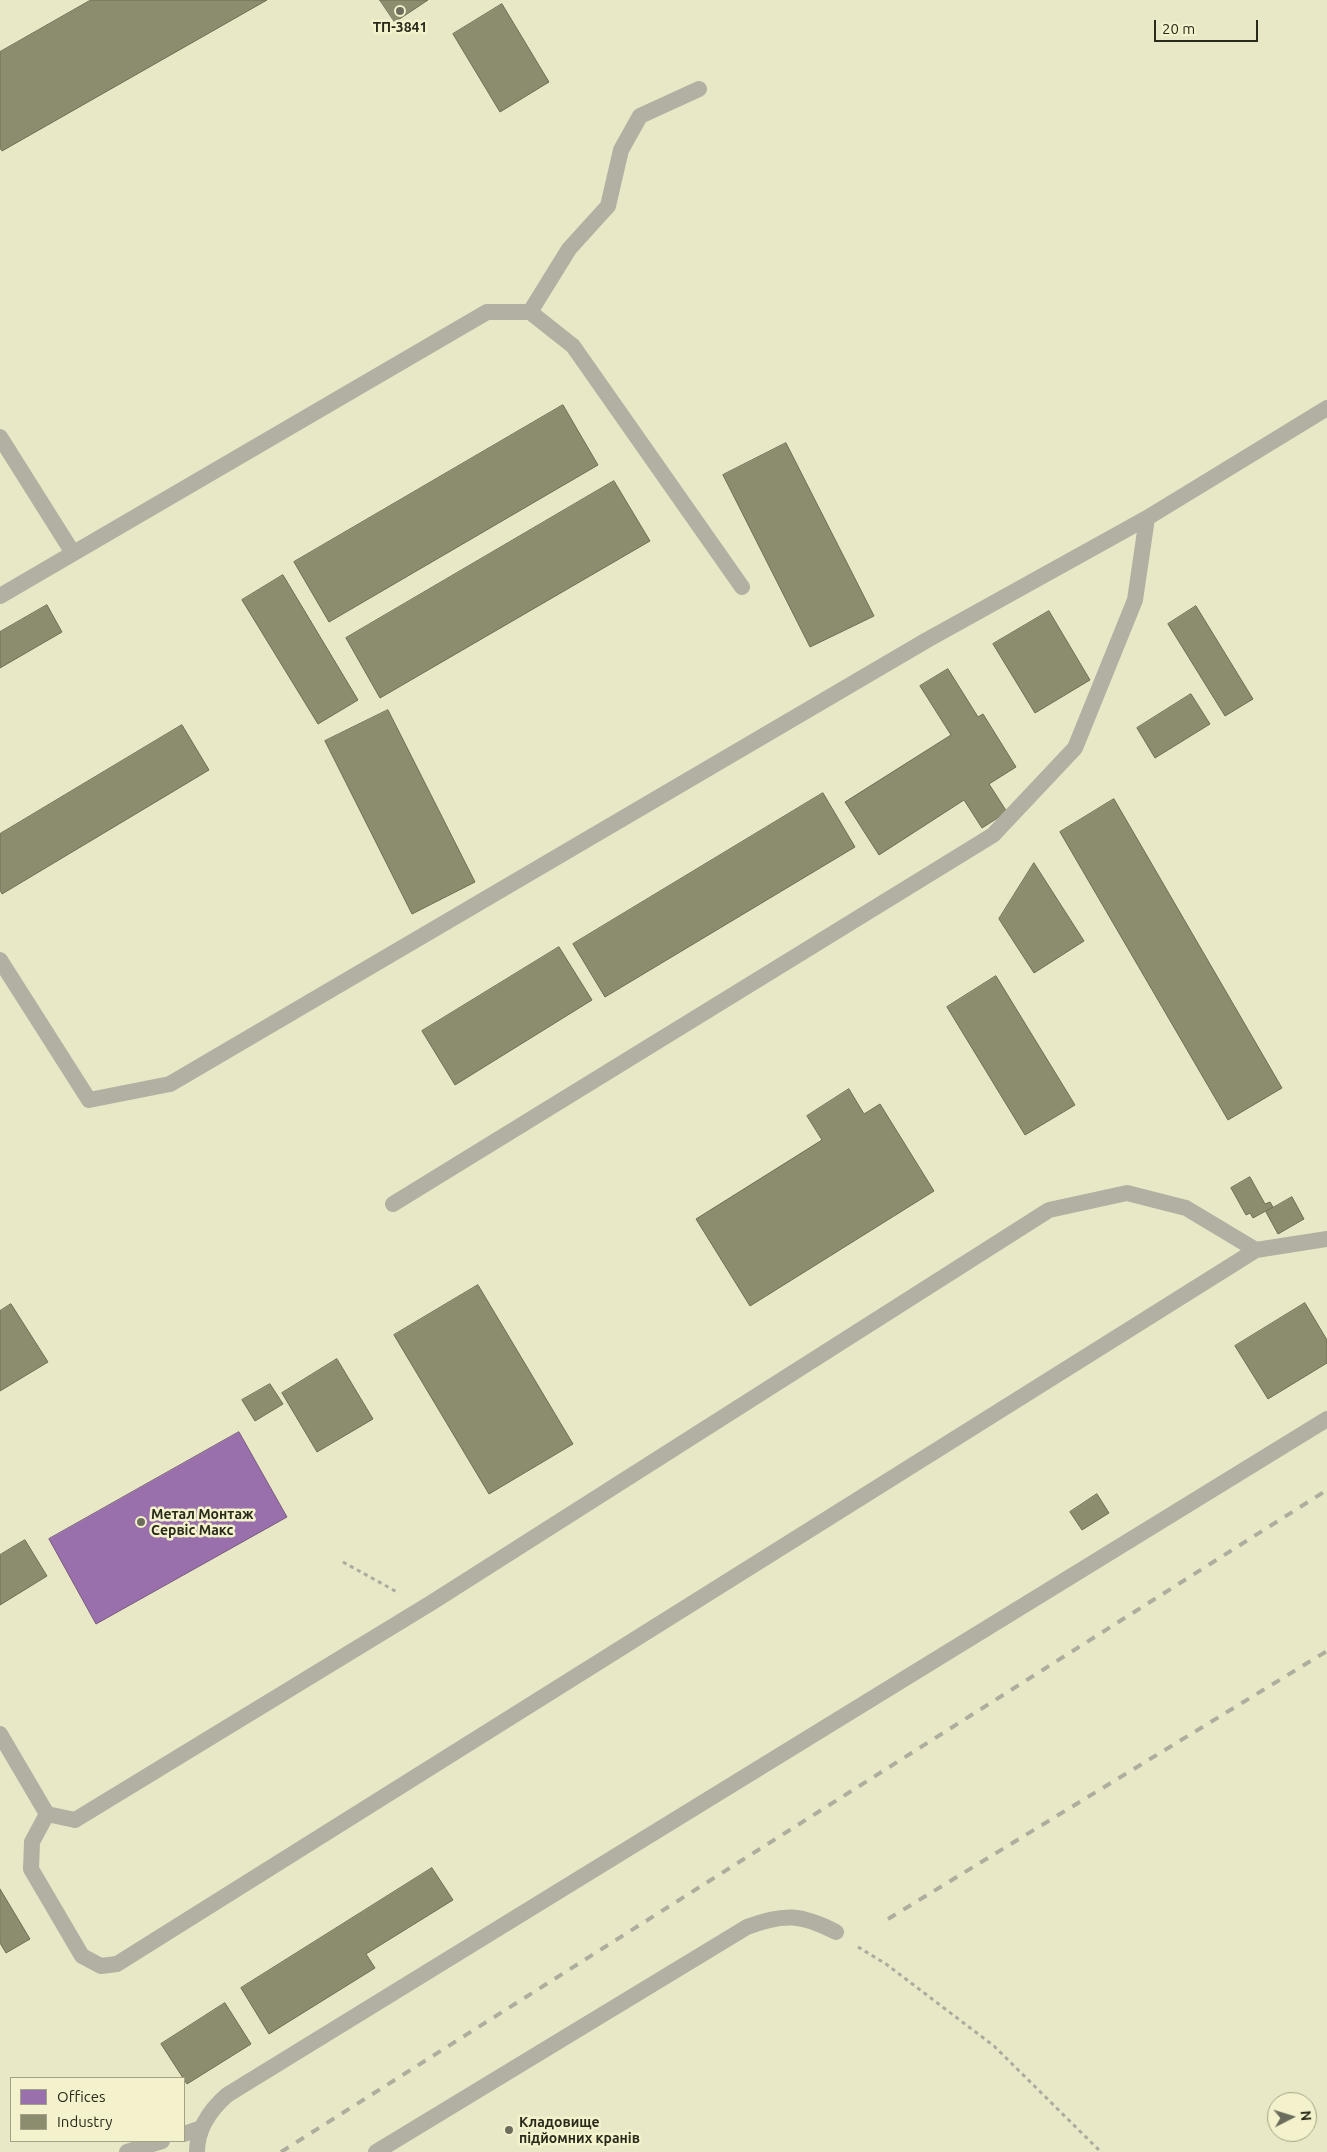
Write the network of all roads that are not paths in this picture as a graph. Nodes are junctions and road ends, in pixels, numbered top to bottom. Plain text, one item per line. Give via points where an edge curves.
1 (699, 89) dead end
2 (530, 312) junction
3 (1327, 408) edge
4 (0, 437) edge
5 (1147, 518) junction
6 (74, 553) junction
7 (742, 587) dead end
8 (0, 596) edge
9 (0, 960) edge
10 (393, 1204) dead end
11 (1327, 1239) edge
12 (1256, 1250) junction
13 (1327, 1419) edge
14 (0, 1734) edge
15 (47, 1814) junction
16 (836, 1932) road end
17 (201, 2128) junction
18 (185, 2134) edge
19 (159, 2142) edge
20 (127, 2152) edge
21 (197, 2152) edge
22 (376, 2152) edge

1 - 2 lane via 640,116 621,150 608,206 569,249
2 - 6 lane via 487,312
2 - 7 lane via 573,346
3 - 5 lane
4 - 6 lane
5 - 9 lane via 927,640 170,1084 89,1100
5 - 10 lane via 1135,600 1075,748 993,835
6 - 8 lane
11 - 12 lane
12 - 15 lane via 1186,1208 1127,1193 1049,1210 431,1603 75,1820
12 - 15 lane via 116,1964 101,1966 82,1956 31,1869 32,1842
13 - 17 lane via 227,2095 211,2109
14 - 15 lane
16 - 22 lane via 815,1921 792,1917 769,1919 747,1927
17 - 18 lane
17 - 21 lane
19 - 20 lane

